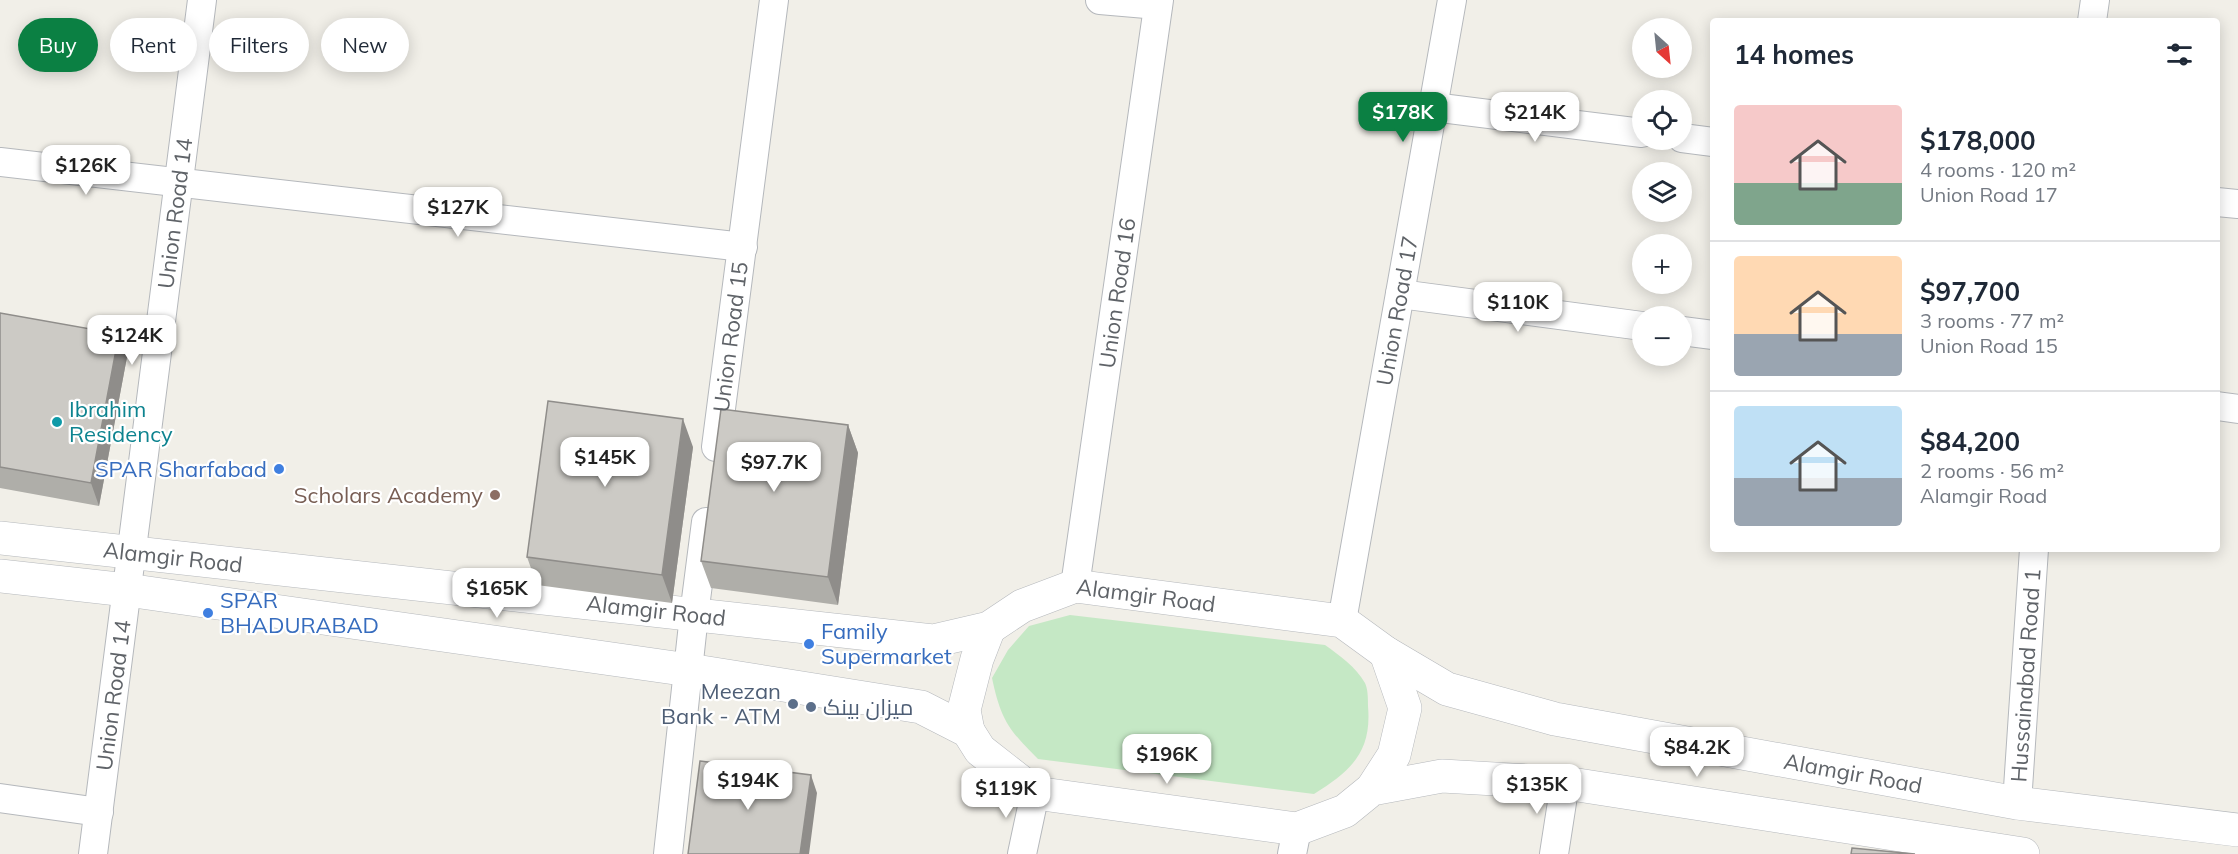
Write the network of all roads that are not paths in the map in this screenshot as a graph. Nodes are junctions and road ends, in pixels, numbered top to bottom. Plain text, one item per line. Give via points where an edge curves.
1 (202, 0) edge
2 (774, 0) edge
3 (1100, 0) edge
4 (1452, 0) edge
5 (2094, 0) edge
6 (1158, 3) edge
7 (2092, 18) edge
8 (1433, 107) junction
9 (1632, 132) edge
10 (1692, 139) edge
11 (1710, 142) edge
12 (0, 162) edge
13 (178, 184) junction
14 (2220, 202) edge
15 (2238, 204) edge
16 (743, 247) junction
17 (1400, 294) junction
18 (1632, 325) edge
19 (1692, 332) edge
20 (1710, 335) edge
21 (2220, 406) edge
22 (2238, 409) edge
23 (0, 538) edge
24 (2034, 552) edge
25 (132, 554) junction
26 (0, 576) edge
27 (1075, 586) junction
28 (127, 590) junction
29 (694, 615) junction
30 (1342, 621) junction
31 (989, 628) junction
32 (1386, 654) junction
33 (688, 670) junction
34 (968, 731) junction
35 (1565, 783) junction
36 (1372, 789) junction
37 (1035, 793) junction
38 (0, 798) edge
39 (2017, 803) junction
40 (99, 812) junction
41 (2238, 830) edge
42 (1295, 841) edge
43 (93, 854) edge
44 (668, 854) edge
45 (1022, 854) edge
46 (1554, 854) edge
47 (2020, 854) edge

1 - 13 street, Union Road 14
2 - 16 street, Union Road 15
3 - 6 street
4 - 8 street, Union Road 17
5 - 7 street
6 - 27 street, Union Road 16
8 - 9 street
8 - 17 street, Union Road 17
10 - 11 street
12 - 13 street
13 - 16 street
13 - 25 street, Union Road 14
14 - 15 street
16 - 29 street, Union Road 15
17 - 18 street
17 - 30 street, Union Road 17
19 - 20 street
21 - 22 street
23 - 25 street, Alamgir Road
24 - 39 street, Hussainabad Road 1
25 - 28 street, Union Road 14
25 - 29 street, Alamgir Road
26 - 28 street, Alamgir Road
27 - 30 street, Alamgir Road
27 - 31 street, Alamgir Road via 1022,606
28 - 33 street, Alamgir Road
28 - 40 street, Union Road 14
29 - 31 street, Alamgir Road via 933,641
29 - 33 street, Union Road 15
30 - 32 street, Alamgir Road
31 - 34 street via 964,710
32 - 36 street via 1405,708 1394,755
32 - 39 street, Alamgir Road via 1447,689 1555,719
33 - 34 street, Alamgir Road via 921,707
33 - 44 street, Union Road 15
34 - 37 street, Alamgir Road via 980,750
35 - 36 street via 1442,776
35 - 46 street
35 - 47 street
36 - 42 street via 1345,811
37 - 42 street
37 - 45 street
38 - 40 street
39 - 41 street, Alamgir Road
40 - 43 street, Union Road 14

